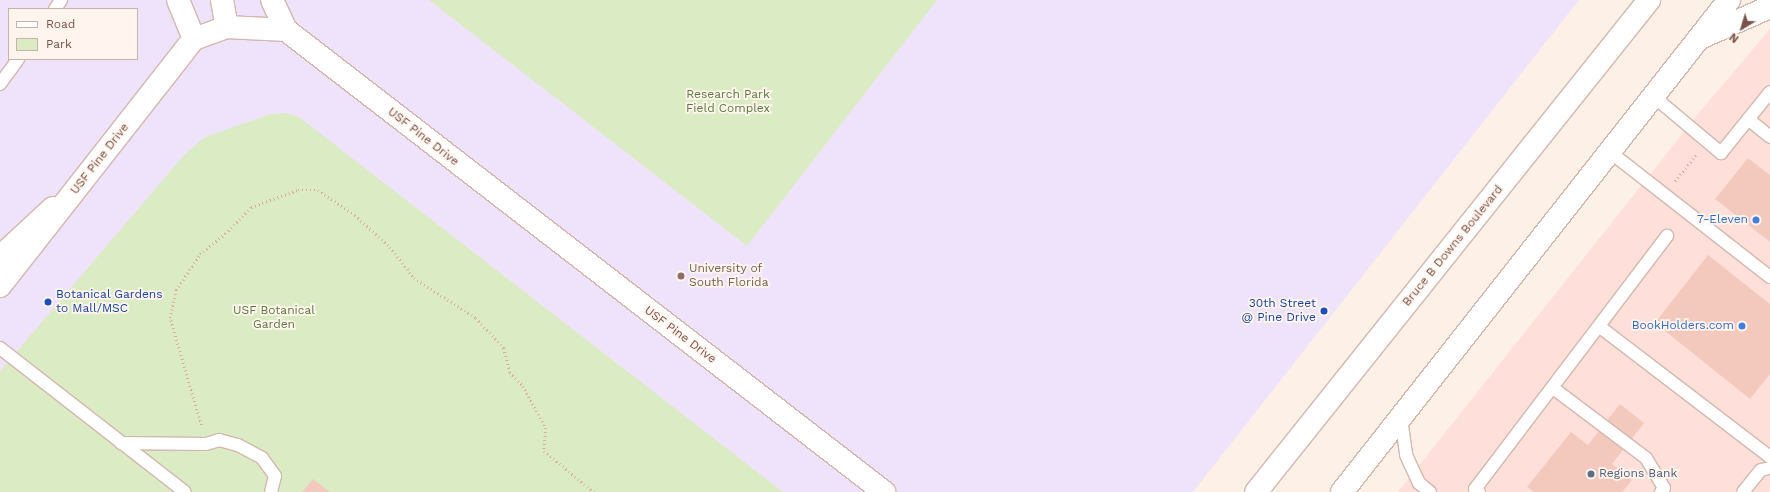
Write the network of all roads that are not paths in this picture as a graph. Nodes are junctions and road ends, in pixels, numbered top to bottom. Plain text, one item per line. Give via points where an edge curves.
1 (178, 0) edge
2 (222, 0) edge
3 (272, 0) edge
4 (1649, 0) edge
5 (1730, 0) edge
6 (1770, 7) edge
7 (227, 27) junction
8 (286, 30) junction
9 (1699, 38) junction
10 (194, 39) junction
11 (17, 60) edge
12 (0, 84) edge
13 (1770, 92) edge
14 (1653, 96) junction
15 (1748, 120) junction
16 (1770, 137) edge
17 (1610, 152) junction
18 (81, 183) junction
19 (1667, 236) dead end
20 (0, 257) edge
21 (1770, 277) edge
22 (0, 286) edge
23 (1600, 327) junction
24 (0, 348) edge
25 (1553, 388) junction
26 (1401, 418) junction
27 (121, 443) junction
28 (1770, 457) edge
29 (1770, 468) edge
30 (185, 492) edge
31 (271, 492) edge
32 (884, 492) edge
33 (1256, 492) edge
34 (1342, 492) edge
35 (1430, 492) edge
36 (1479, 492) edge
37 (1661, 492) edge
38 (1743, 492) edge

1 - 10 street
2 - 7 street
3 - 8 street
4 - 33 street, Bruce B Downs Boulevard
5 - 9 street
6 - 9 street
7 - 8 street
7 - 10 street
8 - 32 street, USF Pine Drive
9 - 14 street
10 - 18 street, USF Pine Drive
11 - 12 lane
13 - 15 lane
14 - 15 lane via 1721,153
14 - 17 street
15 - 16 lane
17 - 21 lane
17 - 26 street
18 - 20 street
18 - 22 street, USF Pine Drive
19 - 23 lane
23 - 25 lane
23 - 28 lane
24 - 27 lane
25 - 36 lane via 1475,489
25 - 37 lane via 1646,458 1664,488
26 - 34 street
26 - 35 lane via 1406,455 1419,483
27 - 30 lane
27 - 31 lane via 206,444 219,440 238,445 267,462 275,476
29 - 38 lane via 1760,470

